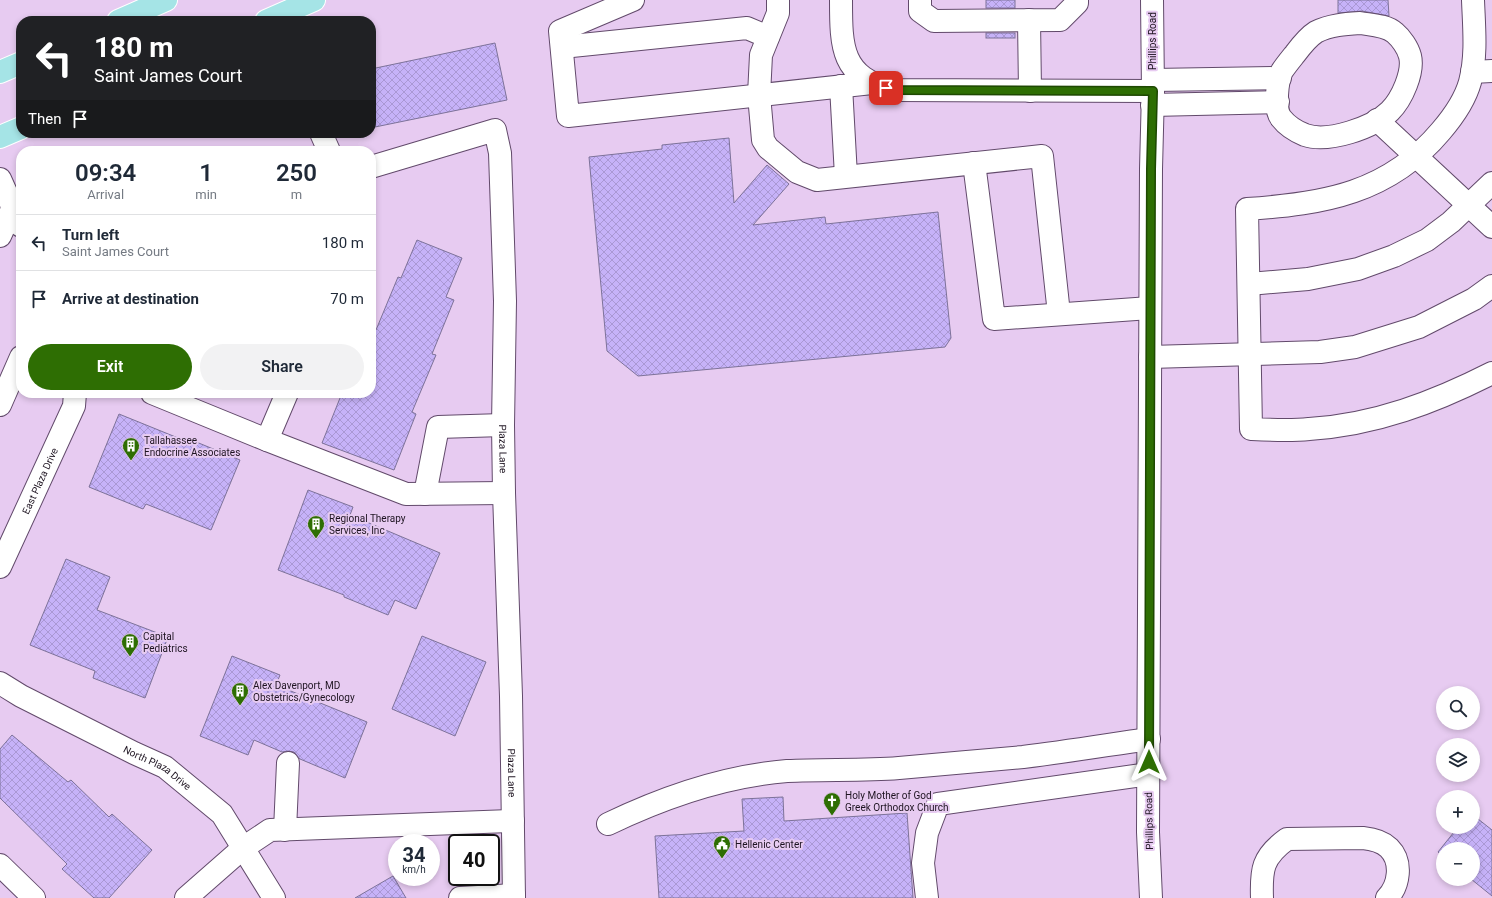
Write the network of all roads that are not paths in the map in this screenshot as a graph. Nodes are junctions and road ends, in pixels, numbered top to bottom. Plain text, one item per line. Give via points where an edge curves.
1 (166, 0) edge
2 (314, 0) edge
3 (633, 0) edge
4 (778, 0) edge
5 (841, 0) edge
6 (920, 0) edge
7 (1077, 0) edge
8 (1152, 0) edge
9 (1473, 0) edge
10 (129, 16) edge
11 (280, 16) edge
12 (1030, 20) junction
13 (768, 37) junction
14 (562, 47) junction
15 (16, 65) edge
16 (1482, 71) edge
17 (0, 72) edge
18 (1280, 78) junction
19 (872, 83) junction
20 (841, 86) junction
21 (1030, 91) junction
22 (1152, 92) junction
23 (759, 95) junction
24 (1278, 102) junction
25 (1377, 120) junction
26 (16, 130) edge
27 (0, 138) edge
28 (1415, 156) junction
29 (974, 163) junction
30 (376, 166) edge
31 (846, 176) junction
32 (0, 179) edge
33 (1492, 183) edge
34 (1468, 205) junction
35 (16, 214) edge
36 (16, 217) edge
37 (1492, 228) edge
38 (0, 236) edge
39 (1249, 284) junction
40 (1492, 286) edge
41 (1150, 308) junction
42 (1059, 314) junction
43 (1250, 355) junction
44 (1150, 357) junction
45 (16, 368) edge
46 (1492, 373) edge
47 (75, 398) edge
48 (164, 398) edge
49 (285, 398) edge
50 (0, 405) edge
51 (503, 425) junction
52 (267, 440) junction
53 (504, 493) junction
54 (425, 494) junction
55 (0, 567) edge
56 (0, 683) edge
57 (1149, 739) junction
58 (288, 763) dead end
59 (1149, 774) junction
60 (513, 820) junction
61 (608, 824) dead end
62 (285, 830) junction
63 (243, 848) junction
64 (0, 865) edge
65 (514, 896) edge
66 (34, 898) edge
67 (186, 898) edge
68 (274, 898) edge
69 (460, 898) edge
70 (927, 898) edge
71 (1151, 898) edge
72 (1262, 898) edge
73 (1386, 898) edge

1 - 10 main road
2 - 11 main road
3 - 14 street via 560,31
4 - 13 street via 778,13
5 - 19 street via 844,52 855,70
6 - 12 street via 920,10 934,21
7 - 12 street via 1060,20
8 - 22 street, Phillips Road
9 - 16 street via 1475,56
12 - 21 street
13 - 14 street via 747,28
13 - 23 street via 761,55
14 - 23 street via 568,116
15 - 17 main road
16 - 28 street via 1468,85 1454,116
18 - 22 street
18 - 24 street
18 - 25 street via 1302,45 1316,33 1335,25 1360,23 1384,27 1395,33 1405,45 1410,56 1409,77 1401,97 1390,112
19 - 20 street
19 - 21 street via 894,90
20 - 23 street
20 - 31 street
21 - 22 street
22 - 24 street
22 - 41 street, Phillips Road
23 - 31 street via 763,140 768,148 797,172 817,180
24 - 25 street via 1280,117 1293,130 1311,137 1348,134
25 - 28 street
26 - 27 main road
28 - 34 street
28 - 39 street via 1376,183 1350,194 1317,202 1247,209
29 - 31 street
29 - 42 street via 994,319
29 - 42 street via 1042,156
30 - 51 street, Plaza Lane via 495,130 500,153 505,302
32 - 35 street
33 - 34 street
34 - 37 street
34 - 39 street via 1427,240 1358,269 1308,279
36 - 38 street
39 - 43 street
40 - 43 street via 1474,299 1419,327 1355,347 1320,352
41 - 42 street
41 - 44 street, Phillips Road
43 - 44 street
43 - 46 street via 1251,429 1309,430 1385,417 1460,390
44 - 57 street, Phillips Road
45 - 50 street
47 - 55 street, East Plaza Drive via 74,406
48 - 52 street
49 - 52 street
51 - 53 street, Plaza Lane
51 - 54 street via 438,427
52 - 54 street via 406,494
53 - 54 street
53 - 60 street, Plaza Lane
56 - 63 street, North Plaza Drive via 21,696 165,767 222,814
57 - 59 street, Phillips Road
57 - 61 street via 957,763 894,768 787,771 755,775 721,782 673,797
58 - 62 street
59 - 70 street via 938,804 926,833 923,863
59 - 71 street, Phillips Road
60 - 62 street
60 - 65 street, Plaza Lane
62 - 63 street via 270,830
63 - 67 street
63 - 68 street, North Plaza Drive
64 - 66 street
65 - 69 street
72 - 73 street via 1263,869 1277,846 1287,839 1363,838 1382,843 1394,855 1397,865 1396,884

